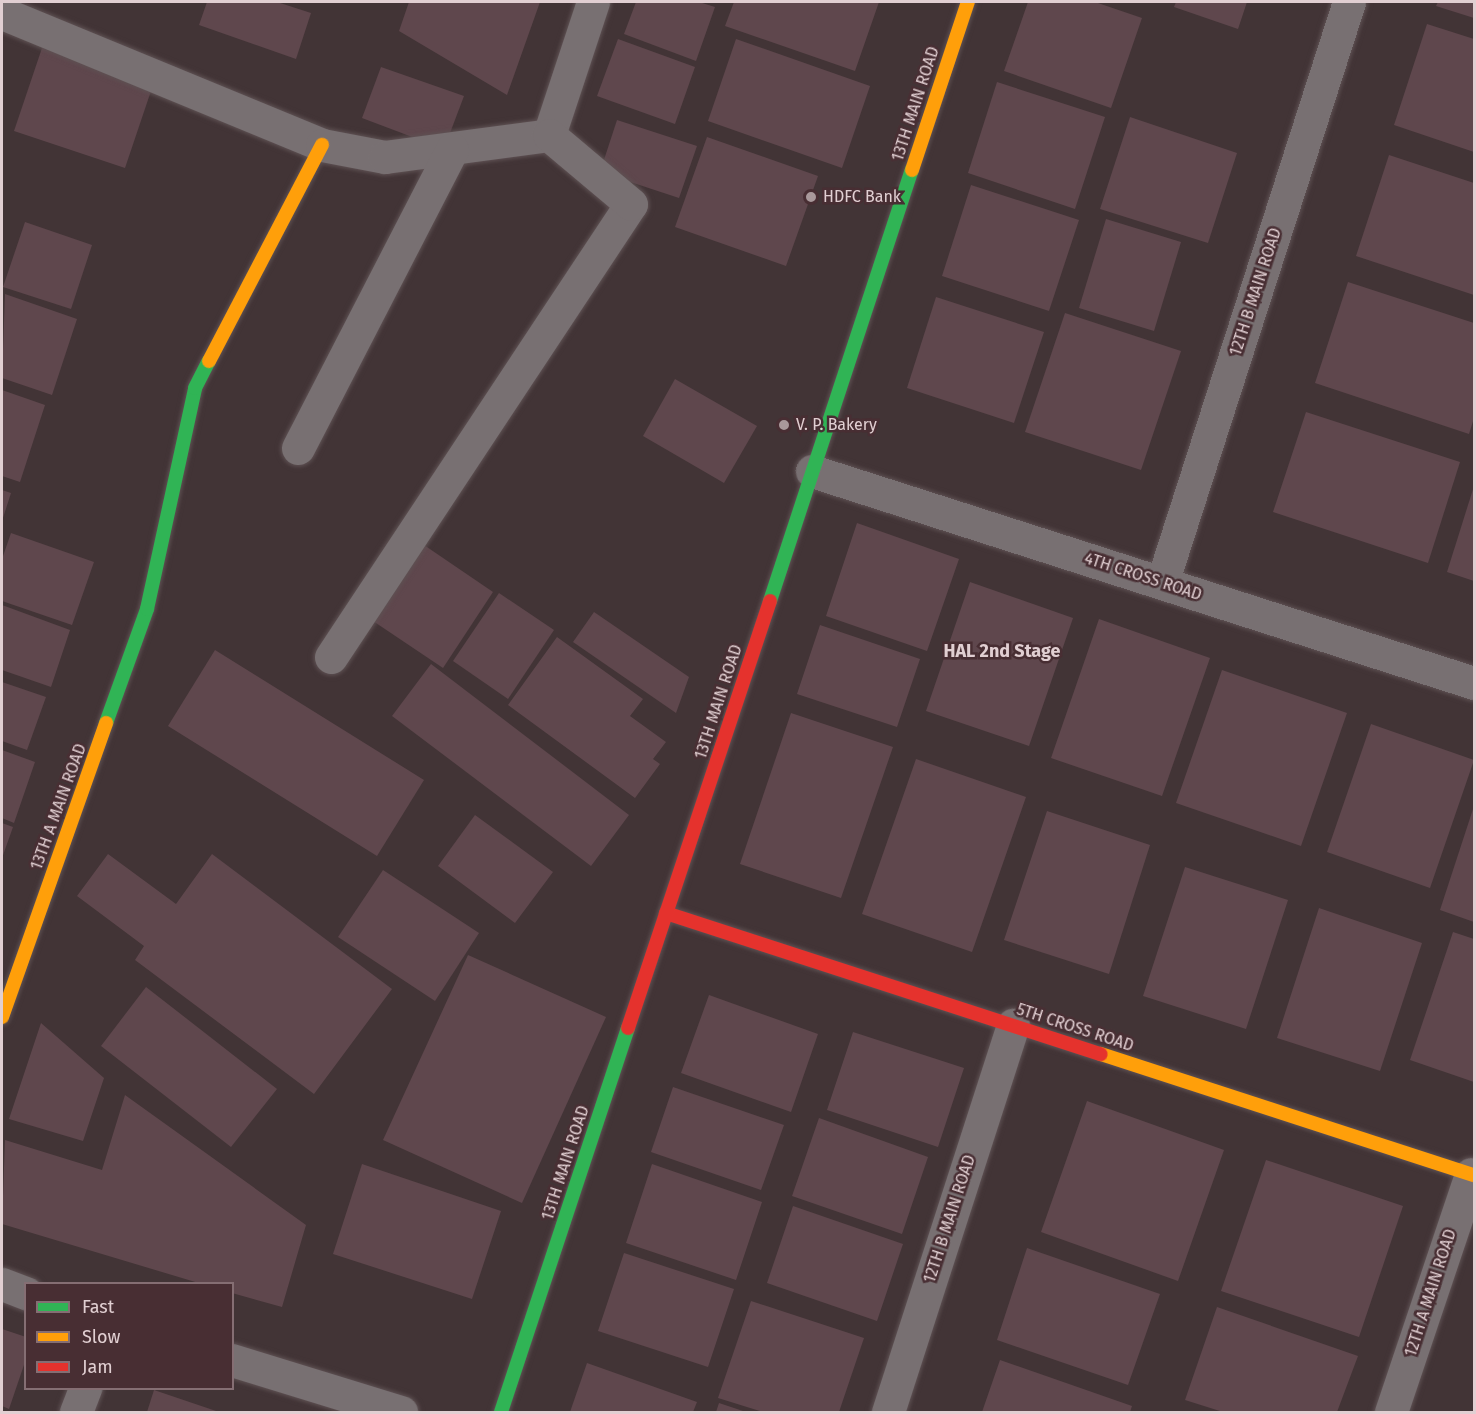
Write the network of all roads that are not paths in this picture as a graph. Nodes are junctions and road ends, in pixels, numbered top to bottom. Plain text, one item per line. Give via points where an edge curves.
1 (594, 2) edge
2 (968, 2) edge
3 (1349, 2) edge
4 (2, 13) edge
5 (549, 135) junction
6 (321, 144) junction
7 (452, 149) junction
8 (298, 448) dead end
9 (813, 471) junction
10 (1162, 583) junction
11 (331, 657) dead end
12 (1474, 683) edge
13 (666, 913) junction
14 (2, 1017) edge
15 (1013, 1025) junction
16 (1473, 1175) edge
17 (2, 1284) edge
18 (24, 1292) edge
19 (234, 1361) edge
20 (85, 1390) edge
21 (76, 1413) edge
22 (401, 1413) edge
23 (501, 1413) edge
24 (888, 1413) edge
25 (1391, 1413) edge

1 - 5 street
2 - 9 street, 13TH MAIN ROAD
3 - 10 street, 12TH B MAIN ROAD
4 - 6 street
5 - 7 street
5 - 11 street via 630,204
6 - 7 street via 385,157
6 - 14 street, 13TH A MAIN ROAD via 195,388 147,609
7 - 8 street
9 - 10 street, 4TH CROSS ROAD
9 - 13 street, 13TH MAIN ROAD
10 - 12 street, 4TH CROSS ROAD
13 - 15 street, 5TH CROSS ROAD
13 - 23 street, 13TH MAIN ROAD
15 - 16 street, 5TH CROSS ROAD
15 - 24 street, 12TH B MAIN ROAD
16 - 25 street, 12TH A MAIN ROAD
17 - 18 street
19 - 22 street
20 - 21 street

